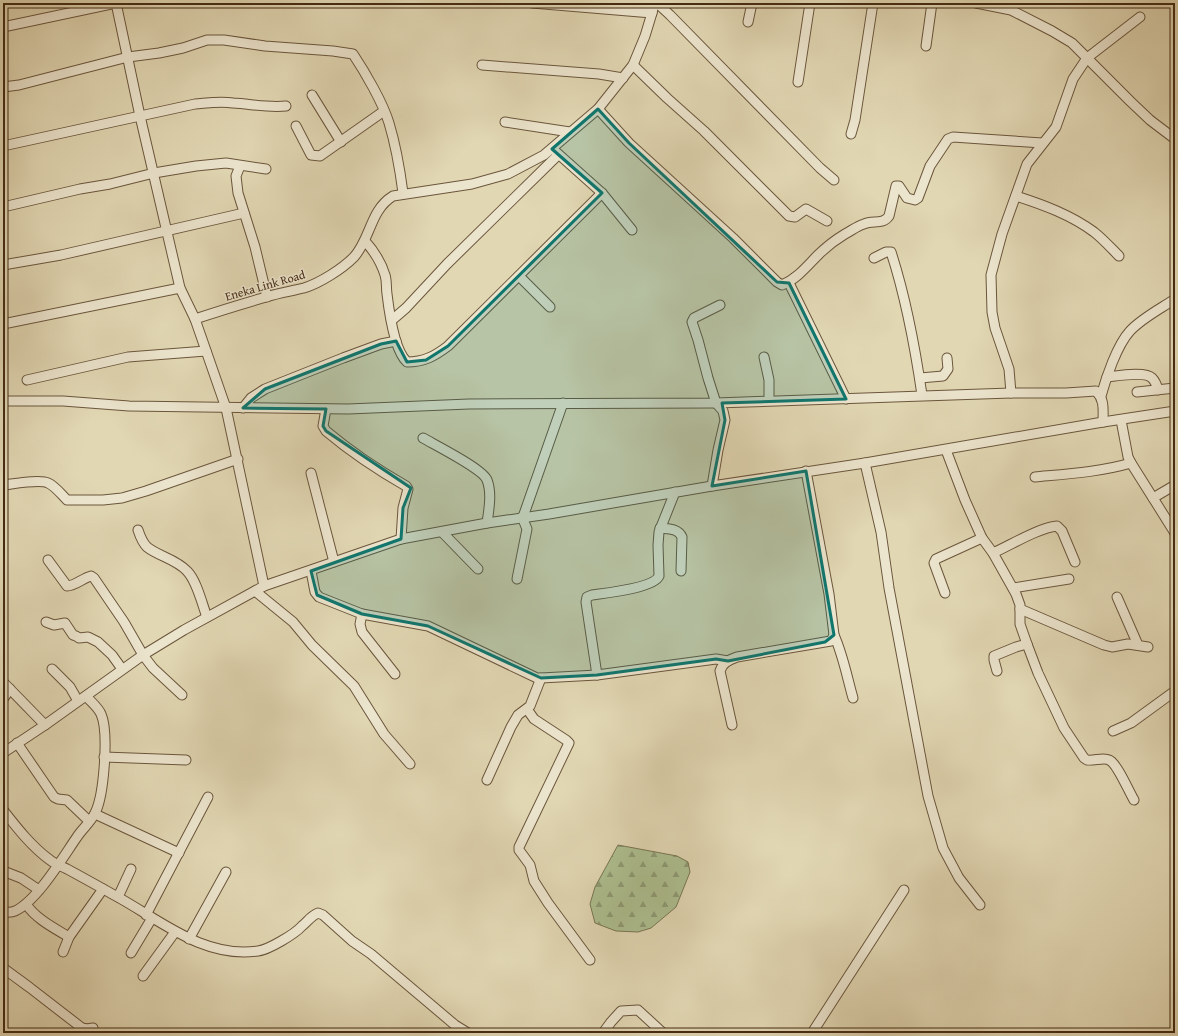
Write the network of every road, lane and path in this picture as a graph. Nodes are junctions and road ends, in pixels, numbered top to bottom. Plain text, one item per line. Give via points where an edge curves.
1 (116, 3) edge
2 (532, 3) edge
3 (655, 3) edge
4 (752, 3) edge
5 (810, 3) edge
6 (873, 3) edge
7 (932, 3) edge
8 (976, 3) edge
9 (992, 5) edge
10 (652, 13) junction
11 (1140, 17) dead end
12 (748, 22) dead end
13 (3, 27) edge
14 (926, 46) dead end
15 (128, 56) junction
16 (1087, 58) junction
17 (482, 65) dead end
18 (633, 65) junction
19 (623, 78) junction
20 (798, 82) dead end
21 (3, 87) edge
22 (312, 95) dead end
23 (286, 106) dead end
24 (598, 109) junction
25 (384, 111) junction
26 (140, 116) junction
27 (505, 122) dead end
28 (296, 126) dead end
29 (570, 132) junction
30 (851, 134) dead end
31 (1175, 139) edge
32 (341, 142) junction
33 (1042, 143) junction
34 (3, 146) edge
35 (555, 152) junction
36 (240, 166) junction
37 (266, 169) dead end
38 (154, 173) junction
39 (834, 180) dead end
40 (403, 193) junction
41 (602, 193) junction
42 (1016, 196) junction
43 (3, 207) edge
44 (244, 213) junction
45 (827, 221) dead end
46 (632, 230) dead end
47 (168, 232) junction
48 (365, 241) junction
49 (1119, 256) dead end
50 (874, 258) dead end
51 (3, 266) edge
52 (520, 276) junction
53 (788, 282) junction
54 (180, 288) junction
55 (267, 296) junction
56 (1175, 299) edge
57 (720, 305) dead end
58 (550, 307) dead end
59 (195, 319) junction
60 (392, 320) junction
61 (3, 324) edge
62 (396, 341) junction
63 (206, 351) junction
64 (764, 357) dead end
65 (947, 358) dead end
66 (1106, 377) junction
67 (920, 378) junction
68 (27, 380) dead end
69 (1175, 388) edge
70 (1158, 390) junction
71 (1011, 392) junction
72 (1137, 392) dead end
73 (922, 395) junction
74 (1101, 396) junction
75 (846, 399) junction
76 (769, 400) junction
77 (3, 401) edge
78 (562, 403) junction
79 (716, 403) junction
80 (226, 408) junction
81 (243, 408) junction
82 (326, 409) junction
83 (1175, 411) edge
84 (1121, 420) junction
85 (1103, 422) junction
86 (423, 438) dead end
87 (946, 450) junction
88 (238, 459) junction
89 (865, 463) junction
90 (1131, 463) junction
91 (806, 471) junction
92 (311, 473) dead end
93 (1035, 477) dead end
94 (3, 485) edge
95 (1175, 485) edge
96 (712, 486) junction
97 (675, 492) junction
98 (1153, 498) junction
99 (523, 517) junction
100 (487, 523) junction
101 (660, 528) junction
102 (138, 530) dead end
103 (442, 532) junction
104 (1175, 533) edge
105 (982, 538) junction
106 (401, 539) junction
107 (993, 553) junction
108 (48, 560) dead end
109 (334, 562) junction
110 (1075, 562) dead end
111 (478, 569) dead end
112 (311, 571) junction
113 (681, 571) dead end
114 (517, 579) dead end
115 (1069, 579) dead end
116 (264, 586) junction
117 (1013, 588) junction
118 (255, 591) junction
119 (945, 593) dead end
120 (1117, 597) dead end
121 (1020, 610) junction
122 (362, 614) junction
123 (207, 617) junction
124 (46, 622) dead end
125 (834, 635) junction
126 (1027, 644) junction
127 (1138, 645) junction
128 (1148, 647) dead end
129 (143, 655) junction
130 (728, 661) junction
131 (52, 669) dead end
132 (122, 669) junction
133 (997, 671) dead end
134 (395, 674) dead end
135 (597, 675) junction
136 (541, 678) junction
137 (3, 682) edge
138 (10, 689) junction
139 (1175, 692) edge
140 (182, 695) dead end
141 (853, 698) dead end
142 (3, 699) edge
143 (82, 699) junction
144 (527, 709) junction
145 (45, 725) junction
146 (732, 725) dead end
147 (1113, 731) dead end
148 (17, 743) junction
149 (3, 753) edge
150 (104, 757) junction
151 (186, 760) dead end
152 (410, 764) dead end
153 (487, 780) dead end
154 (208, 797) dead end
155 (1134, 800) dead end
156 (3, 810) edge
157 (92, 817) junction
158 (179, 852) junction
159 (58, 864) junction
160 (131, 869) dead end
161 (3, 871) edge
162 (226, 872) dead end
163 (103, 889) junction
164 (39, 890) junction
165 (904, 890) dead end
166 (118, 897) junction
167 (26, 904) junction
168 (980, 905) dead end
169 (3, 912) edge
170 (149, 916) junction
171 (175, 932) junction
172 (69, 937) junction
173 (189, 939) junction
174 (63, 952) dead end
175 (131, 953) dead end
176 (590, 960) dead end
177 (3, 968) edge
178 (143, 976) dead end
179 (93, 1028) dead end
180 (468, 1033) edge
181 (603, 1033) edge
182 (664, 1033) edge
183 (812, 1033) edge

1 - 13 street
1 - 15 street
2 - 10 street
3 - 10 street, Eneka Link Road
3 - 39 street via 670,15
4 - 12 street
5 - 20 street
6 - 30 street
7 - 14 street
8 - 9 street
9 - 16 street via 1011,10 1072,42
10 - 18 street, Eneka Link Road
11 - 16 street
15 - 21 street
15 - 25 street via 165,52 207,40 352,54
15 - 26 street
16 - 31 street via 1150,120
16 - 33 street via 1073,78 1056,126
17 - 19 street
18 - 19 street, Eneka Link Road
18 - 45 street via 789,216 794,217 806,209
19 - 24 street, Eneka Link Road
22 - 32 street
23 - 26 street via 214,102
24 - 29 street, Eneka Link Road
24 - 53 street via 629,143 777,282 782,285
25 - 32 street
25 - 40 street via 394,144
26 - 34 street
26 - 38 street
27 - 29 street
28 - 32 street via 312,155 320,156
29 - 35 street, Eneka Link Road
33 - 42 street via 1027,164
33 - 53 street via 953,137 948,139 930,166 918,198 909,199 899,186 896,186 886,220 864,224 841,236
35 - 40 street, Eneka Link Road via 508,174 472,184
35 - 41 street
35 - 60 street
36 - 37 street
36 - 38 street via 216,163
36 - 44 street via 236,176
38 - 43 street
38 - 47 street
40 - 48 street, Eneka Link Road via 384,201
41 - 46 street
41 - 52 street
42 - 49 street via 1074,220 1095,233
42 - 71 street via 1002,234 990,287 995,328 1009,369
44 - 47 street
44 - 55 street
47 - 51 street
47 - 54 street
48 - 55 street, Eneka Link Road via 354,257 330,275 306,287
48 - 60 street via 382,266
50 - 67 street via 891,252 909,321
52 - 58 street
52 - 62 street via 436,355 426,360 407,362 402,357
53 - 75 street
54 - 59 street
54 - 61 street
55 - 59 street, Eneka Link Road
56 - 66 street via 1129,332
57 - 79 street via 694,318 692,322
59 - 63 street
60 - 62 street
62 - 81 street via 381,344 265,389 251,398
63 - 68 street via 128,357
63 - 80 street
64 - 76 street via 769,380
65 - 67 street via 948,369 943,376
66 - 70 street via 1148,376 1153,379
66 - 74 street
67 - 73 street
69 - 70 street
70 - 72 street
71 - 73 street
71 - 74 street via 1096,392
73 - 75 street
74 - 85 street via 1104,404
75 - 76 street
76 - 79 street
77 - 80 street
78 - 79 street
78 - 82 street
78 - 99 street
79 - 96 street via 723,411 725,420
80 - 81 street
80 - 88 street
81 - 82 street
82 - 106 street via 323,426 326,431 408,489 403,508
83 - 84 street
84 - 85 street
84 - 90 street
85 - 87 street
86 - 100 street via 485,476 489,502
87 - 89 street
87 - 105 street
88 - 94 street via 122,498 68,500 46,482
88 - 116 street
89 - 91 street
89 - 168 street via 881,532 928,796 943,848 959,878
90 - 93 street via 1116,468
90 - 98 street
91 - 96 street
91 - 125 street
92 - 109 street
95 - 98 street
96 - 97 street
97 - 99 street
97 - 101 street
98 - 104 street
99 - 100 street
99 - 114 street via 527,529
100 - 103 street
101 - 113 street via 676,530 682,537
101 - 135 street via 657,580 587,597
102 - 123 street via 146,546 174,561 191,576
103 - 106 street
103 - 111 street
105 - 107 street
105 - 119 street via 936,559 934,563
106 - 109 street
107 - 110 street via 1035,533 1057,526 1062,531
107 - 117 street
108 - 129 street via 67,586 91,576 94,578
109 - 112 street
112 - 116 street
112 - 122 street via 317,595
115 - 117 street
116 - 118 street
117 - 121 street
118 - 123 street
118 - 152 street via 293,622 312,645 354,686 384,734
120 - 127 street
121 - 126 street via 1020,624
121 - 127 street via 1104,645
122 - 134 street via 362,632
122 - 136 street via 428,626
123 - 129 street
124 - 132 street via 54,625 66,622 73,635 93,638 112,654
125 - 130 street via 831,641 737,657
125 - 141 street via 841,651
126 - 133 street via 994,656
126 - 155 street via 1038,674 1064,728 1088,760 1111,760
127 - 128 street
129 - 132 street
129 - 140 street
130 - 135 street via 716,659
130 - 146 street via 722,665 720,671
131 - 143 street
132 - 143 street
135 - 136 street
136 - 144 street
137 - 138 street
138 - 142 street
138 - 145 street
139 - 147 street via 1130,723
143 - 145 street
143 - 150 street via 96,706 102,715
144 - 153 street via 513,722
144 - 176 street via 531,716 569,743 519,850 530,865 534,881 548,903
145 - 148 street
148 - 149 street
148 - 157 street via 54,797 67,800
150 - 151 street
150 - 157 street via 102,793
154 - 158 street
156 - 159 street via 32,845
157 - 158 street
157 - 159 street
158 - 170 street
159 - 163 street
159 - 164 street
160 - 166 street
161 - 164 street via 21,878
162 - 173 street
163 - 166 street
163 - 172 street
164 - 167 street
165 - 183 street
166 - 170 street
167 - 169 street via 16,911
167 - 172 street via 39,918
170 - 171 street
170 - 175 street
171 - 173 street
171 - 178 street
172 - 174 street
173 - 180 street via 213,948 238,952 259,951 293,934 318,913
177 - 179 street via 82,1028
181 - 182 street via 621,1011 638,1010

